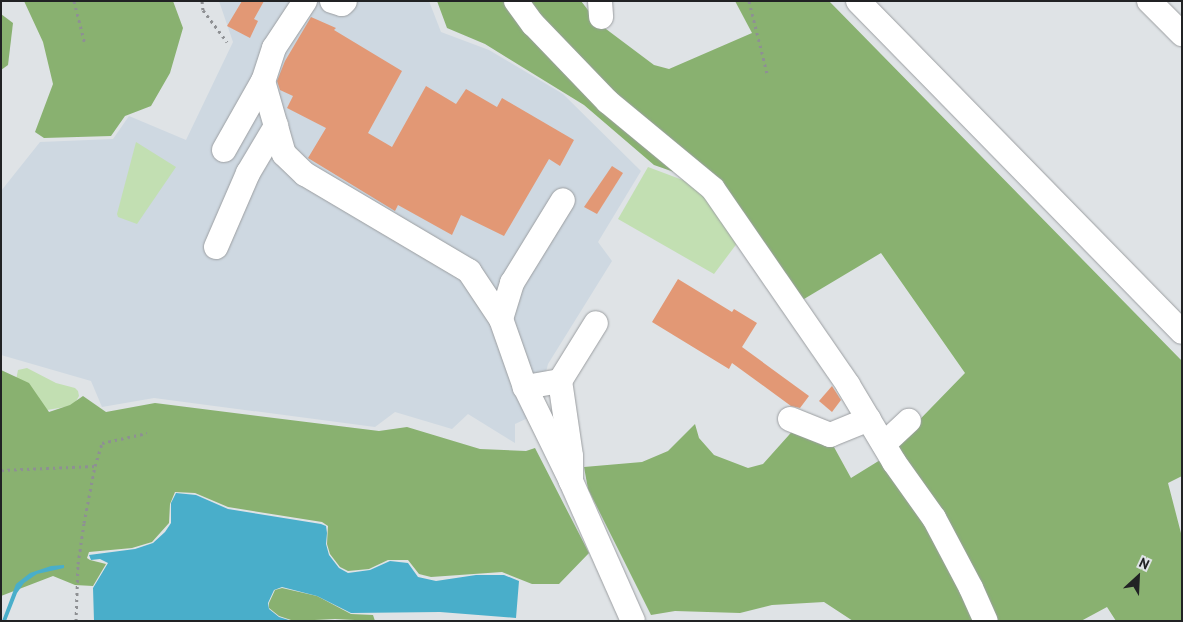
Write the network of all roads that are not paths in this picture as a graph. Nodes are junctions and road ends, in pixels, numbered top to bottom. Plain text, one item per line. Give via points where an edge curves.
1 (305, 1) edge
2 (332, 1) edge
3 (345, 1) edge
4 (516, 1) edge
5 (858, 1) edge
6 (1149, 1) edge
7 (1182, 34) edge
8 (263, 81) junction
9 (276, 126) junction
10 (224, 150) dead end
11 (682, 184) dead end
12 (713, 189) junction
13 (563, 200) dead end
14 (216, 247) dead end
15 (469, 271) junction
16 (512, 283) junction
17 (501, 319) junction
18 (596, 323) dead end
19 (1182, 332) edge
20 (820, 376) dead end
21 (560, 382) junction
22 (525, 387) junction
23 (850, 389) junction
24 (790, 419) dead end
25 (869, 420) junction
26 (909, 421) dead end
27 (884, 444) junction
28 (571, 481) junction
29 (633, 621) edge
30 (986, 621) edge

1 - 8 street via 274,48
2 - 3 street via 342,4
4 - 12 street via 533,24 608,102
5 - 19 street
6 - 7 street
8 - 9 street
8 - 10 street
9 - 14 street via 248,173
9 - 15 street via 284,154 305,174
11 - 12 street
12 - 23 street
13 - 16 street
15 - 16 street
15 - 17 street
16 - 17 street
17 - 22 street
18 - 21 street
20 - 23 street
21 - 22 street
21 - 28 street via 571,456
22 - 28 street
23 - 25 street
24 - 25 street via 830,435
25 - 27 street
26 - 27 street
27 - 30 street via 934,518
28 - 29 street

